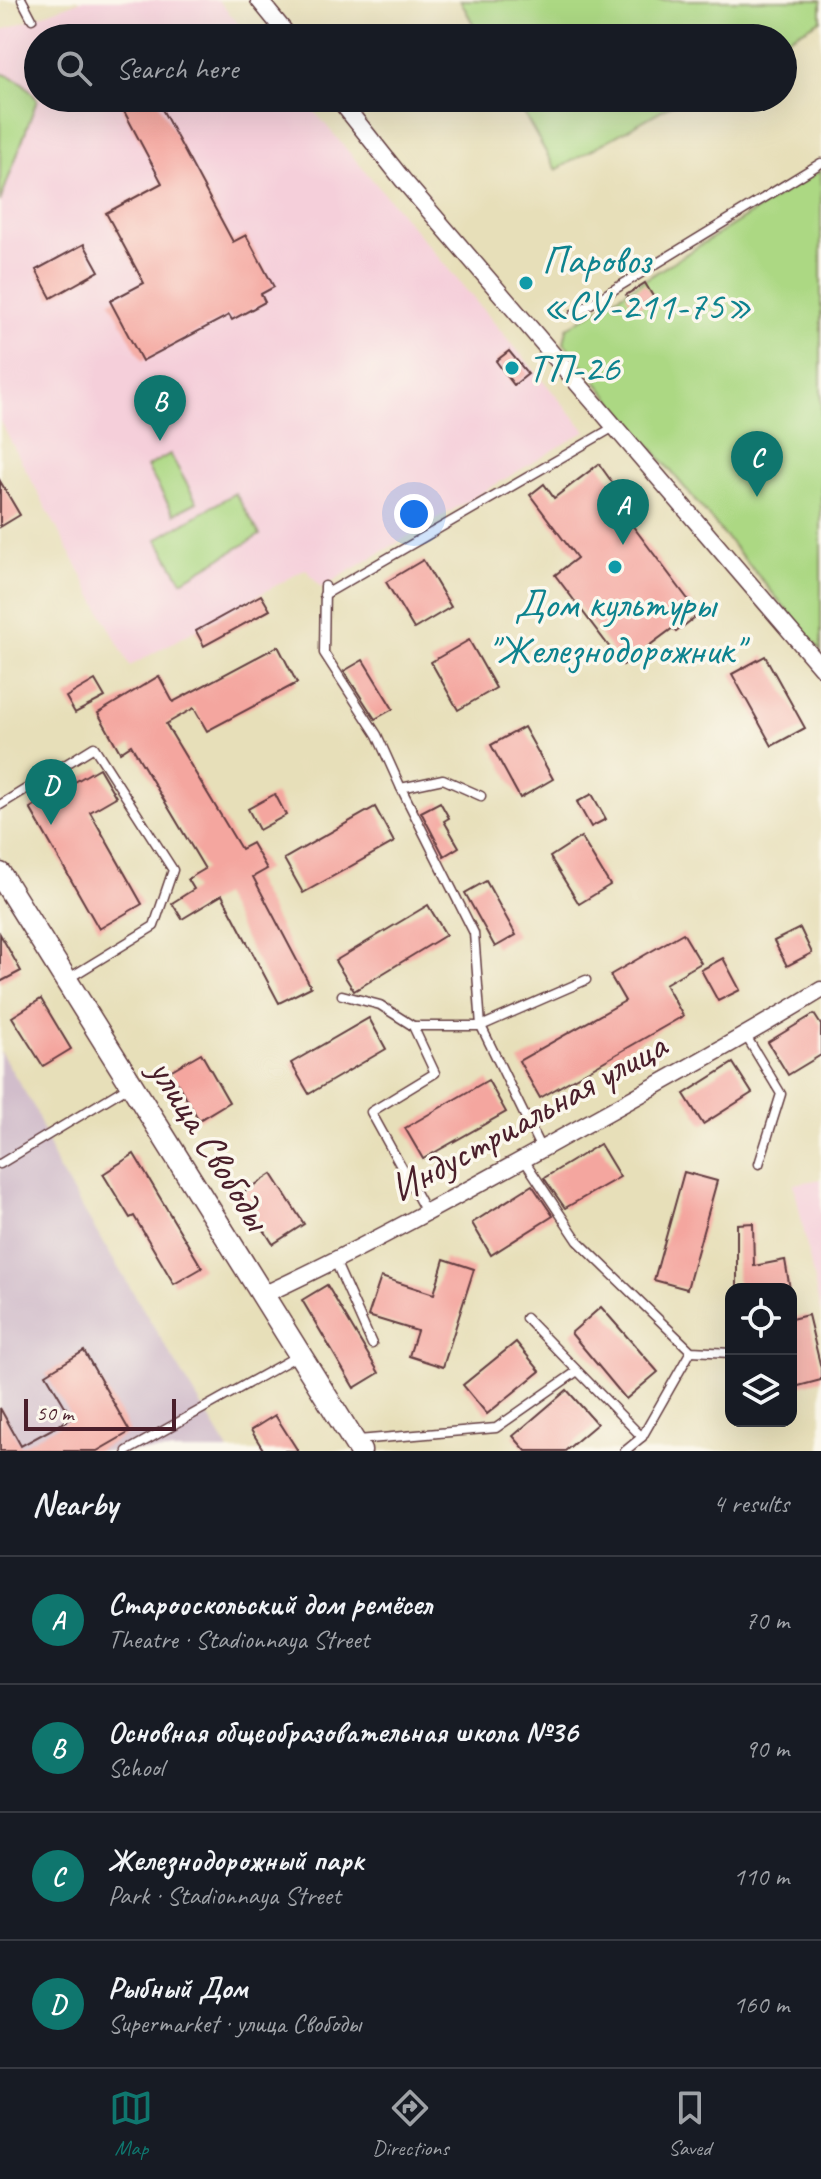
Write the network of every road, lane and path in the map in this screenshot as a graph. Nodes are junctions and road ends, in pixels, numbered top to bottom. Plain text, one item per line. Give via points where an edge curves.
1 (22, 0) edge
2 (259, 0) edge
3 (32, 19) dead end
4 (279, 24) edge
5 (349, 112) edge
6 (821, 163) edge
7 (574, 314) dead end
8 (615, 426) junction
9 (821, 667) edge
10 (401, 788) junction
11 (481, 796) dead end
12 (0, 805) edge
13 (0, 874) edge
14 (65, 980) junction
15 (586, 980) dead end
16 (821, 990) edge
17 (342, 995) dead end
18 (413, 1026) junction
19 (481, 1026) junction
20 (746, 1036) junction
21 (130, 1085) junction
22 (541, 1149) junction
23 (524, 1160) junction
24 (0, 1164) edge
25 (759, 1164) dead end
26 (426, 1212) junction
27 (335, 1261) junction
28 (263, 1295) junction
29 (526, 1318) dead end
30 (372, 1344) dead end
31 (691, 1351) junction
32 (725, 1353) edge
33 (299, 1355) junction
34 (576, 1372) junction
35 (642, 1437) junction
36 (357, 1446) edge
37 (127, 1451) edge
38 (625, 1451) edge

1 - 3 lane
2 - 4 street
5 - 8 street
6 - 7 lane
8 - 9 street
8 - 10 lane via 325,591 324,653 377,735
10 - 11 lane via 443,779
10 - 19 lane via 474,933
12 - 14 lane via 94,747 173,870 154,926
13 - 14 street, улица Свободы
14 - 21 street, улица Свободы
15 - 19 lane
16 - 20 street, Индустриальная улица
17 - 18 lane via 380,1005
18 - 19 lane
18 - 26 lane via 435,1073 371,1112
19 - 22 lane
20 - 22 street, Индустриальная улица
20 - 25 lane via 781,1094
21 - 24 lane
21 - 28 street, улица Свободы
22 - 23 street, Индустриальная улица
23 - 26 street, Индустриальная улица
23 - 31 lane via 578,1241
26 - 27 street, Индустриальная улица
27 - 28 street, Индустриальная улица
27 - 30 lane
28 - 33 street, улица Свободы
29 - 34 lane
31 - 32 lane
31 - 35 lane
33 - 36 street, улица Свободы
33 - 37 lane
34 - 35 lane
34 - 36 lane via 496,1428
35 - 38 lane

